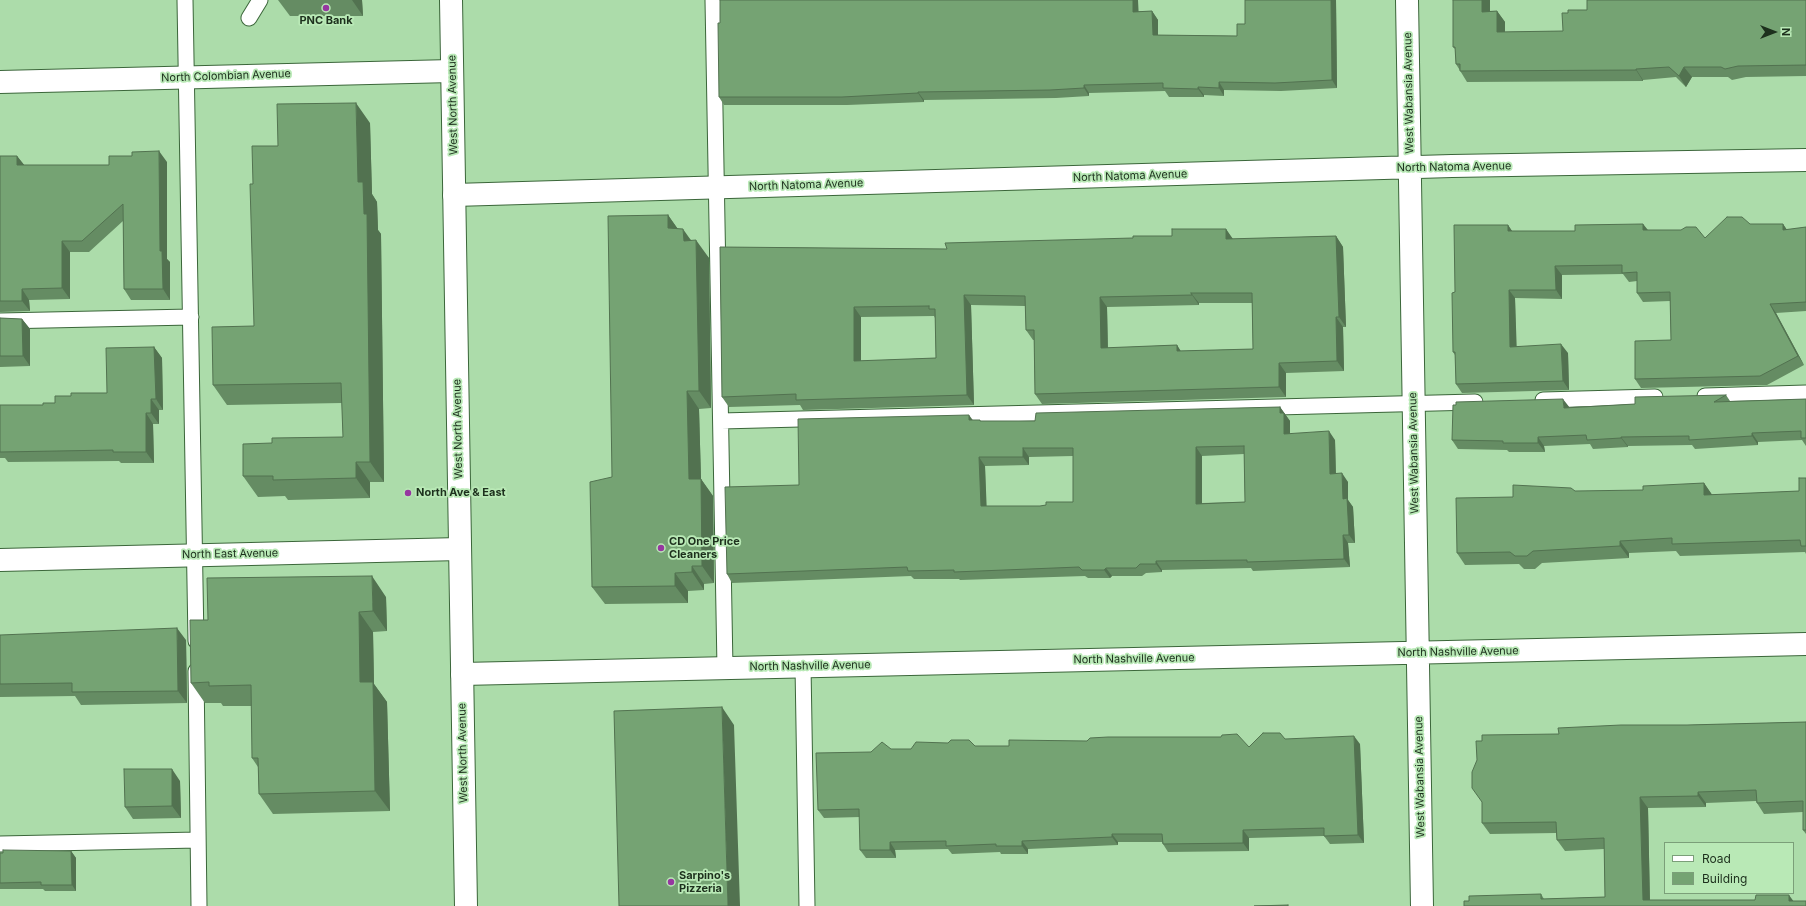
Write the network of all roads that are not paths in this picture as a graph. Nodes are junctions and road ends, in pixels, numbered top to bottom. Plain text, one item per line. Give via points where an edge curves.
1 (186, 0) edge
2 (248, 0) edge
3 (256, 0) edge
4 (260, 0) edge
5 (451, 0) edge
6 (713, 0) edge
7 (1407, 0) edge
8 (249, 18) junction
9 (452, 71) junction
10 (187, 78) junction
11 (0, 82) edge
12 (1806, 160) edge
13 (1410, 168) junction
14 (716, 187) junction
15 (454, 195) junction
16 (191, 317) junction
17 (0, 321) edge
18 (1806, 393) edge
19 (1694, 396) edge
20 (1671, 397) edge
21 (1527, 400) edge
22 (1488, 401) edge
23 (1414, 403) junction
24 (721, 421) junction
25 (460, 549) junction
26 (194, 555) junction
27 (0, 560) edge
28 (1806, 644) edge
29 (1418, 652) junction
30 (803, 666) junction
31 (726, 668) junction
32 (462, 674) junction
33 (198, 840) junction
34 (0, 844) edge
35 (199, 906) edge
36 (466, 906) edge
37 (807, 906) edge
38 (1422, 906) edge

1 - 10 lane
2 - 8 lane
3 - 8 lane
4 - 8 lane
5 - 9 street, West North Avenue
6 - 14 lane
7 - 13 street, West Wabansia Avenue
9 - 10 street, North Colombian Avenue
9 - 15 street, West North Avenue
10 - 11 street, North Colombian Avenue
10 - 16 lane
12 - 13 street, North Natoma Avenue
13 - 14 street, North Natoma Avenue
13 - 23 street, West Wabansia Avenue
14 - 15 street, North Natoma Avenue
14 - 24 lane
15 - 25 street, West North Avenue
16 - 17 lane
16 - 26 lane
18 - 19 lane
20 - 21 lane
22 - 23 lane
23 - 24 lane
23 - 29 street, West Wabansia Avenue
24 - 31 lane
25 - 26 street, North East Avenue
25 - 32 street, West North Avenue
26 - 27 street, North East Avenue
26 - 33 lane
28 - 29 street, North Nashville Avenue
29 - 30 street, North Nashville Avenue
29 - 38 street, West Wabansia Avenue
30 - 31 street, North Nashville Avenue
30 - 37 lane
31 - 32 street, North Nashville Avenue
32 - 36 street, West North Avenue
33 - 34 lane
33 - 35 lane

